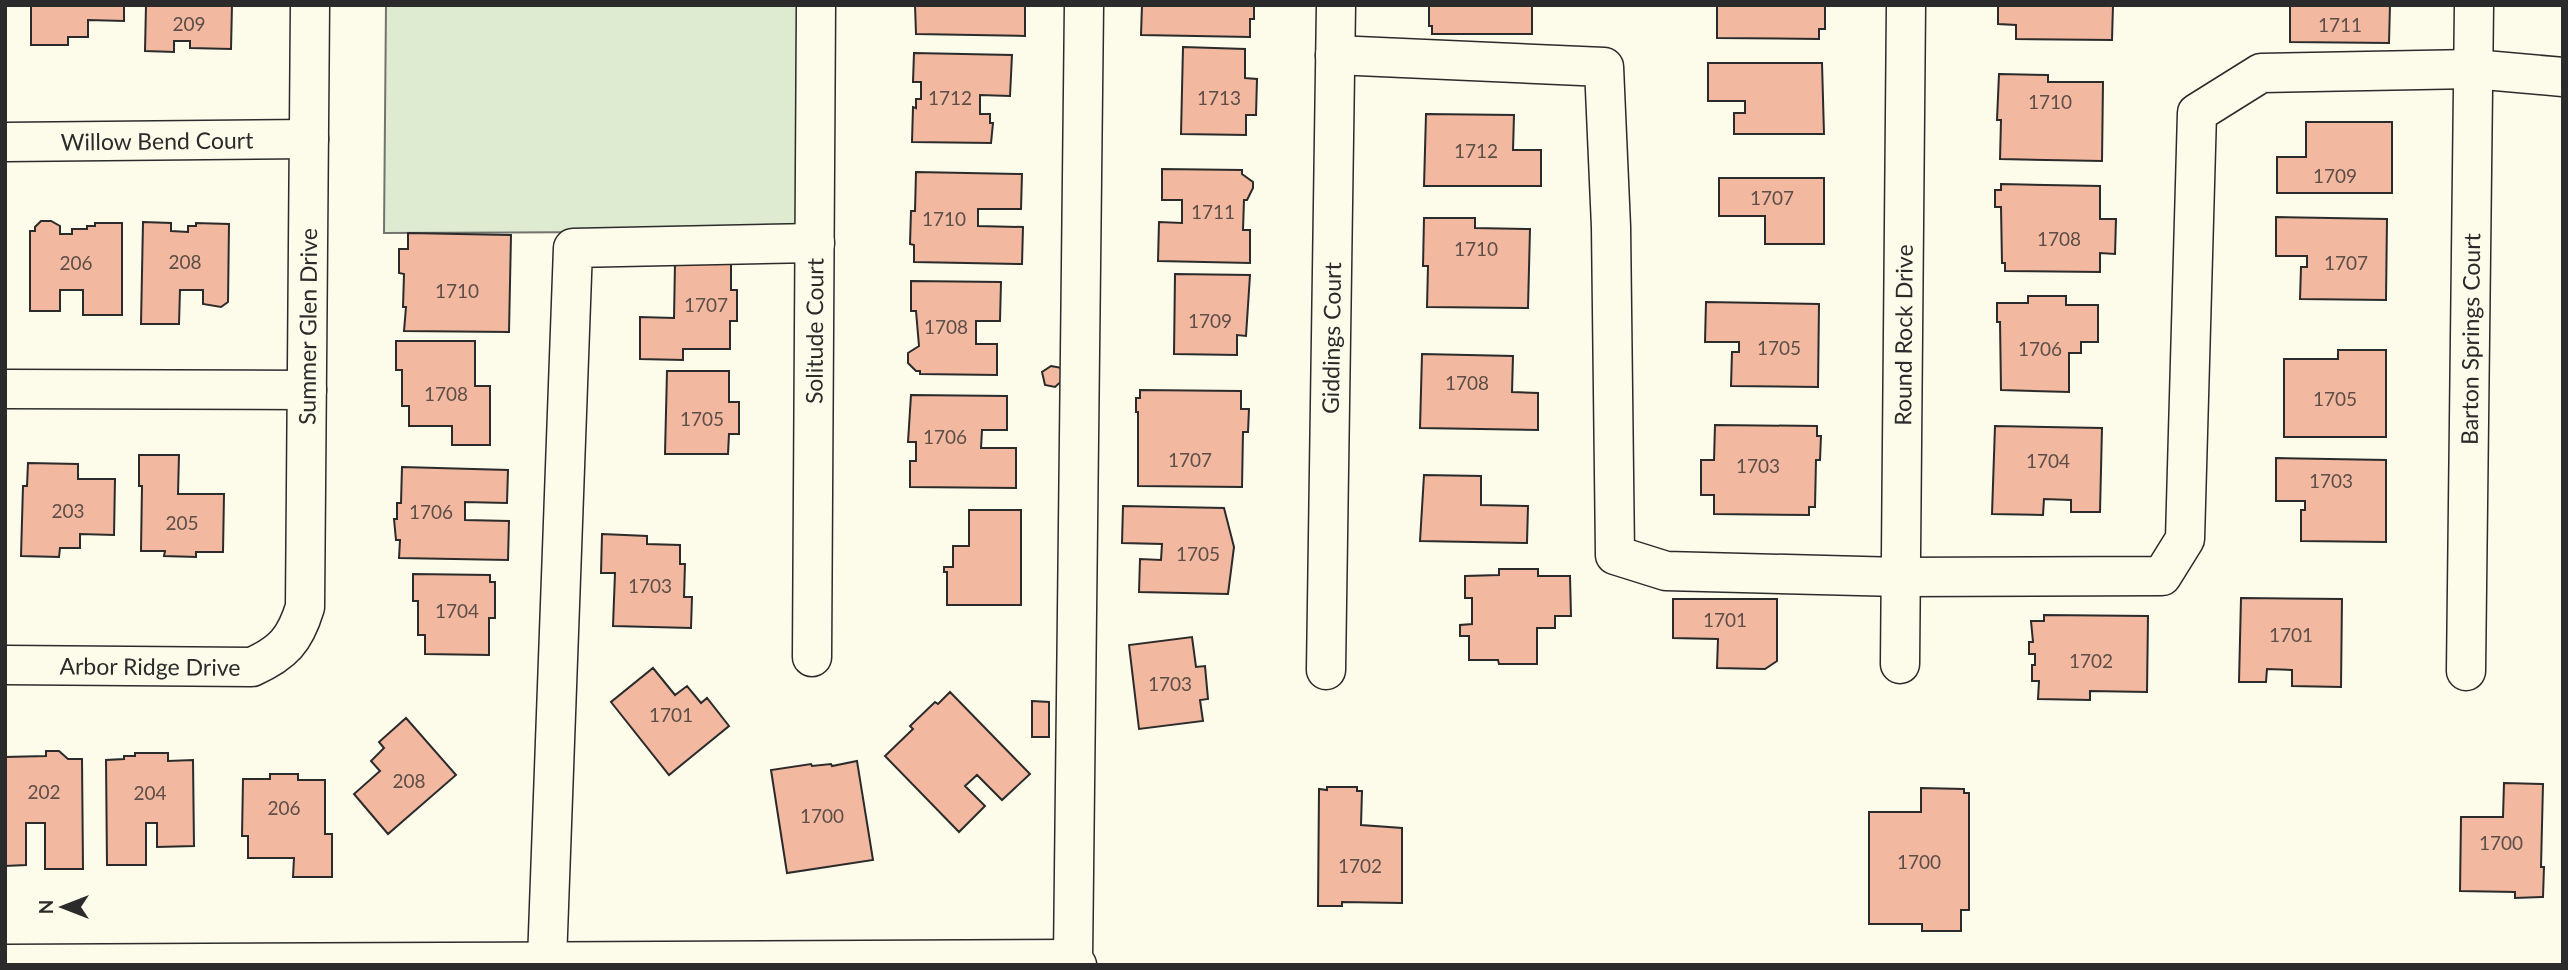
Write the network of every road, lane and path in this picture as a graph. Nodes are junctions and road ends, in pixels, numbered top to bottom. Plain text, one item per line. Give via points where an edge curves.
1 (310, 5) edge
2 (816, 5) edge
3 (1084, 5) edge
4 (1336, 5) edge
5 (1906, 5) edge
6 (2474, 5) edge
7 (1335, 55) junction
8 (2473, 69) junction
9 (2563, 77) edge
10 (309, 139) junction
11 (5, 142) edge
12 (815, 243) junction
13 (5, 389) edge
14 (307, 390) junction
15 (1900, 577) junction
16 (287, 645) joint
17 (812, 657) dead end
18 (1900, 664) dead end
19 (5, 665) edge
20 (1326, 670) dead end
21 (2466, 671) dead end
22 (547, 961) junction
23 (1075, 962) edge
24 (5, 964) edge
25 (319, 964) edge

1 - 10 street, Summer Glen Drive
2 - 12 street, Solitude Court
3 - 23 street
4 - 7 street, Giddings Court
5 - 15 street, Round Rock Drive
6 - 8 street, Barton Springs Court
7 - 15 street via 1604,67 1615,555 1666,571
7 - 20 street, Giddings Court
8 - 9 street
8 - 15 street via 2261,73 2197,113 2185,539 2162,576
8 - 21 street, Barton Springs Court
10 - 11 street, Willow Bend Court
10 - 14 street, Summer Glen Drive
12 - 17 street, Solitude Court
12 - 22 street via 573,248
13 - 14 street
14 - 16 street, Summer Glen Drive via 305,607
15 - 18 street, Round Rock Drive
16 - 19 street, Arbor Ridge Drive via 272,659 252,667
22 - 23 street
22 - 25 street
24 - 25 street

